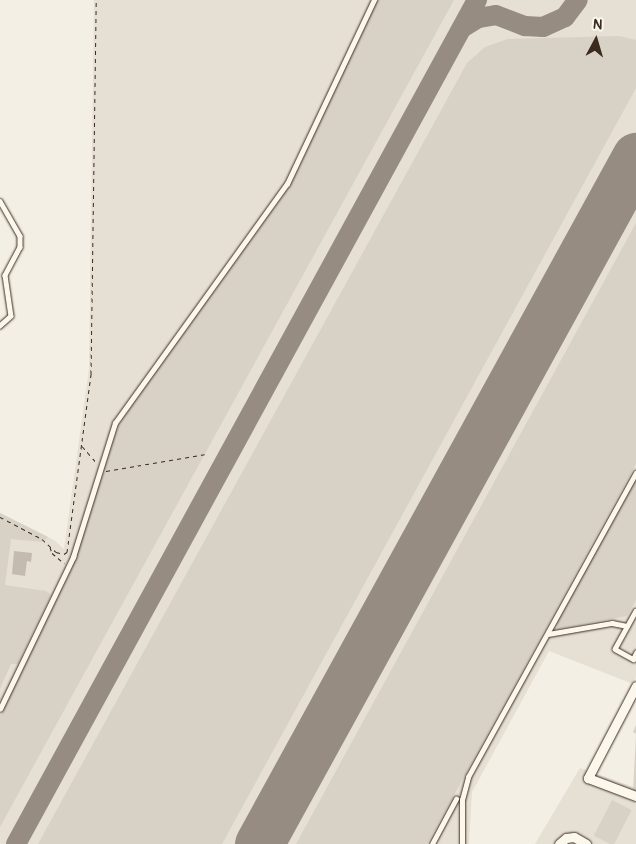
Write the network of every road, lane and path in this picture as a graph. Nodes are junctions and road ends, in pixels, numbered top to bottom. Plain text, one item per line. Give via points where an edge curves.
1 (96, 0) edge
2 (374, 0) edge
3 (0, 202) edge
4 (0, 326) edge
5 (82, 445) junction
6 (205, 454) dead end
7 (101, 468) junction
8 (636, 473) edge
9 (0, 516) edge
10 (50, 546) junction
11 (68, 566) junction
12 (636, 611) edge
13 (628, 626) junction
14 (548, 634) junction
15 (636, 653) edge
16 (636, 686) edge
17 (0, 709) edge
18 (636, 796) edge
19 (456, 799) dead end
20 (432, 844) edge
21 (462, 844) edge
22 (559, 844) edge
23 (586, 844) edge

1 - 5 path via 91,374
2 - 7 lane via 287,184 123,408
3 - 4 lane via 20,236 20,247 5,275 11,316
5 - 7 path
5 - 10 path via 67,552 64,554
6 - 7 path via 109,471
7 - 11 lane
8 - 14 lane
9 - 10 path
10 - 11 path via 52,553
11 - 17 lane
12 - 13 lane
13 - 14 lane via 612,623
13 - 15 lane via 615,649 633,658
14 - 21 lane via 468,777 462,800
16 - 18 street via 588,778
19 - 20 lane
22 - 23 street via 566,838

